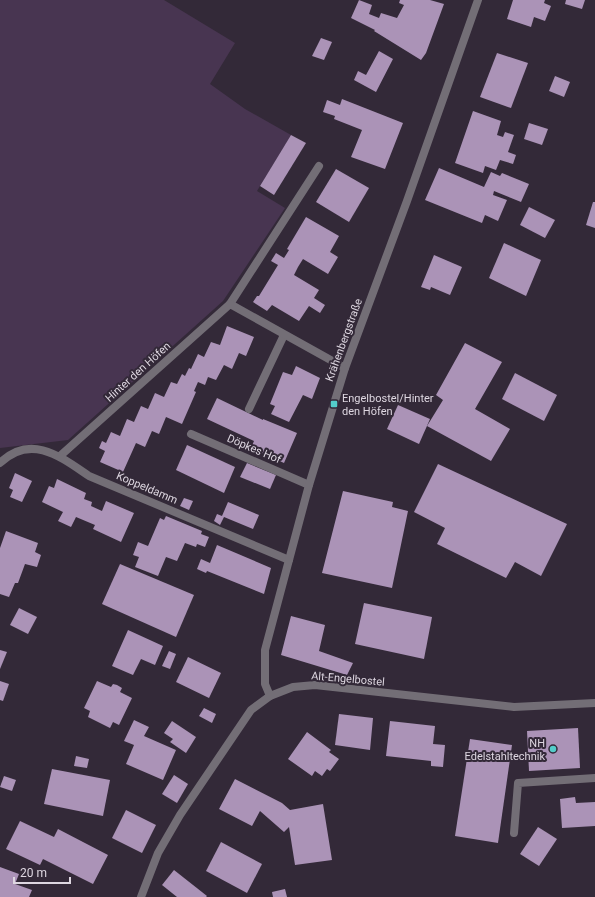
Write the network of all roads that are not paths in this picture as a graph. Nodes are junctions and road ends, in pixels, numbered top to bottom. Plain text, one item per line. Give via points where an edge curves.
1 (478, 0) edge
2 (319, 166) dead end
3 (230, 304) junction
4 (284, 335) junction
5 (345, 368) junction
6 (249, 409) dead end
7 (191, 434) dead end
8 (60, 456) junction
9 (0, 463) edge
10 (309, 485) junction
11 (289, 560) junction
12 (270, 696) junction
13 (595, 703) edge
14 (595, 778) edge
15 (514, 833) dead end
16 (141, 897) edge

1 - 5 street, Krähenbergstraße
2 - 3 street, Hinter den Höfen
3 - 4 street
3 - 8 street, Hinter den Höfen
4 - 5 street
4 - 6 street
5 - 10 street, Krähenbergstraße
7 - 10 street, Döpkes Hof
8 - 9 street, Koppeldamm via 39,448 18,451 8,455
8 - 11 street, Koppeldamm via 89,476
10 - 11 street, Krähenbergstraße
11 - 12 street, Krähenbergstraße via 265,650 265,684
12 - 13 street, Alt-Engelbostel via 293,686 315,685 514,707
12 - 16 street, Alt-Engelbostel via 250,710 180,815 158,853
14 - 15 street via 518,783

